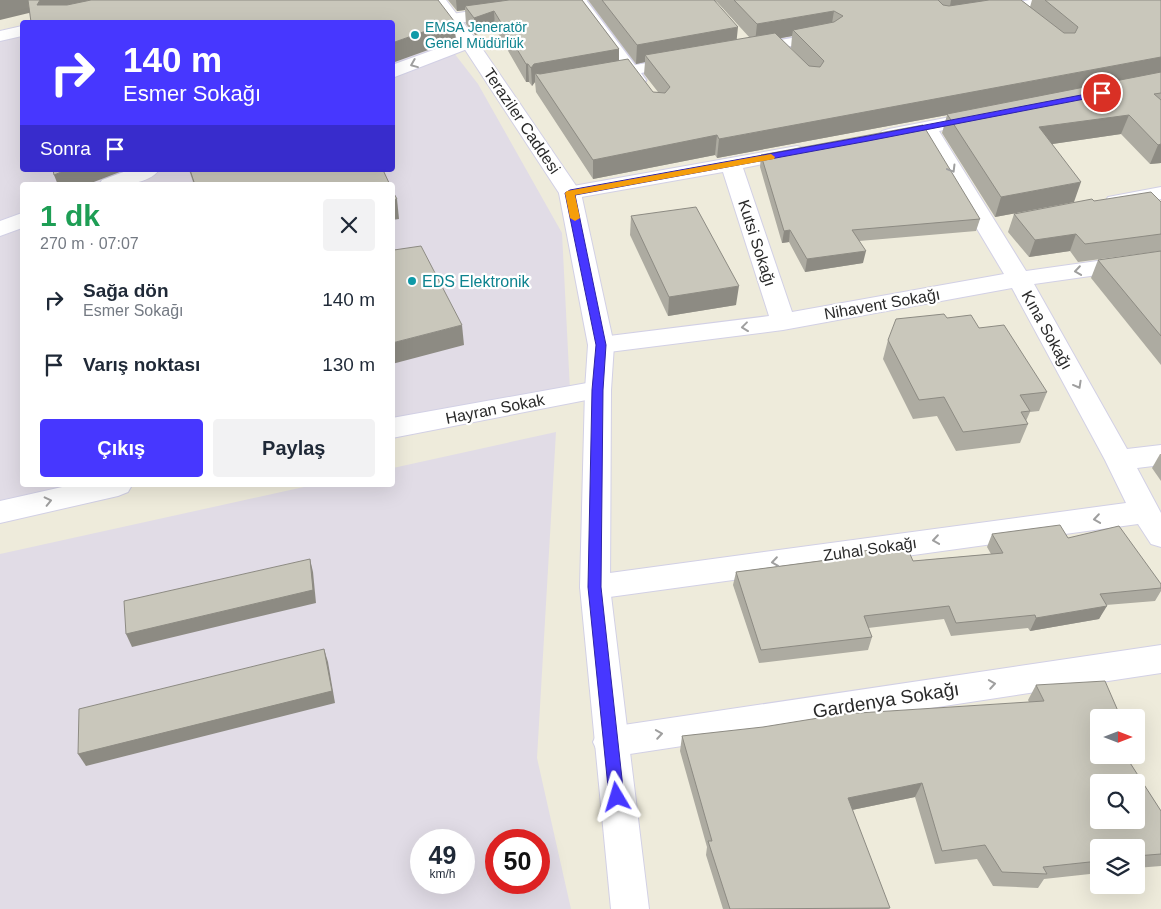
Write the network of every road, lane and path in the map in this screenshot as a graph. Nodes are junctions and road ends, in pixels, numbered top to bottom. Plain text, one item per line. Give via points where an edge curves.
1 (579, 0) edge
2 (1055, 0) edge
3 (1014, 7) junction
4 (444, 10) edge
5 (984, 12) edge
6 (1028, 18) edge
7 (20, 31) edge
8 (831, 35) edge
9 (0, 36) edge
10 (469, 42) junction
11 (776, 44) junction
12 (745, 47) edge
13 (788, 57) edge
14 (686, 60) edge
15 (631, 70) junction
16 (395, 71) edge
17 (595, 77) edge
18 (648, 92) edge
19 (995, 114) edge
20 (927, 128) junction
21 (868, 139) edge
22 (819, 148) edge
23 (731, 164) junction
24 (143, 172) edge
25 (118, 182) edge
26 (570, 193) junction
27 (1161, 193) edge
28 (1093, 206) edge
29 (20, 221) edge
30 (0, 229) edge
31 (1161, 259) edge
32 (1019, 279) junction
33 (783, 322) junction
34 (601, 345) junction
35 (598, 390) junction
36 (395, 427) edge
37 (1161, 455) edge
38 (1119, 460) junction
39 (109, 487) edge
40 (0, 512) edge
41 (1145, 512) junction
42 (1161, 536) edge
43 (595, 587) junction
44 (1161, 659) edge
45 (610, 742) junction
46 (630, 909) edge

1 - 4 street
1 - 15 lane
2 - 3 lane
3 - 5 lane
3 - 6 lane
4 - 10 street, Teraziler Caddesi
7 - 9 street
8 - 11 lane
10 -> 16 street
10 - 26 street, Teraziler Caddesi
11 - 12 lane
11 - 13 lane
14 - 15 lane
15 - 17 lane
15 - 18 lane
19 - 20 street
20 - 21 street
20 -> 32 street, Kına Sokağı via 996,225
22 - 23 street
23 - 26 street
23 - 33 street, Kutsi Sokağı
24 - 25 street
26 - 34 street, Teraziler Caddesi
27 - 28 street
29 - 30 street
31 -> 32 street, Nihavent Sokağı
32 - 33 street, Nihavent Sokağı
32 -> 38 street, Kına Sokağı
33 -> 34 street, Nihavent Sokağı
34 - 35 street, Teraziler Caddesi
35 - 36 street, Hayran Sokak
35 - 43 street, Teraziler Caddesi
37 - 38 street
38 - 41 street, Kına Sokağı
40 -> 39 street
41 - 42 street, Kına Sokağı
41 -> 43 street, Zuhal Sokağı
43 - 45 street, Teraziler Caddesi
45 -> 44 street, Gardenya Sokağı
45 - 46 street, Teraziler Caddesi

